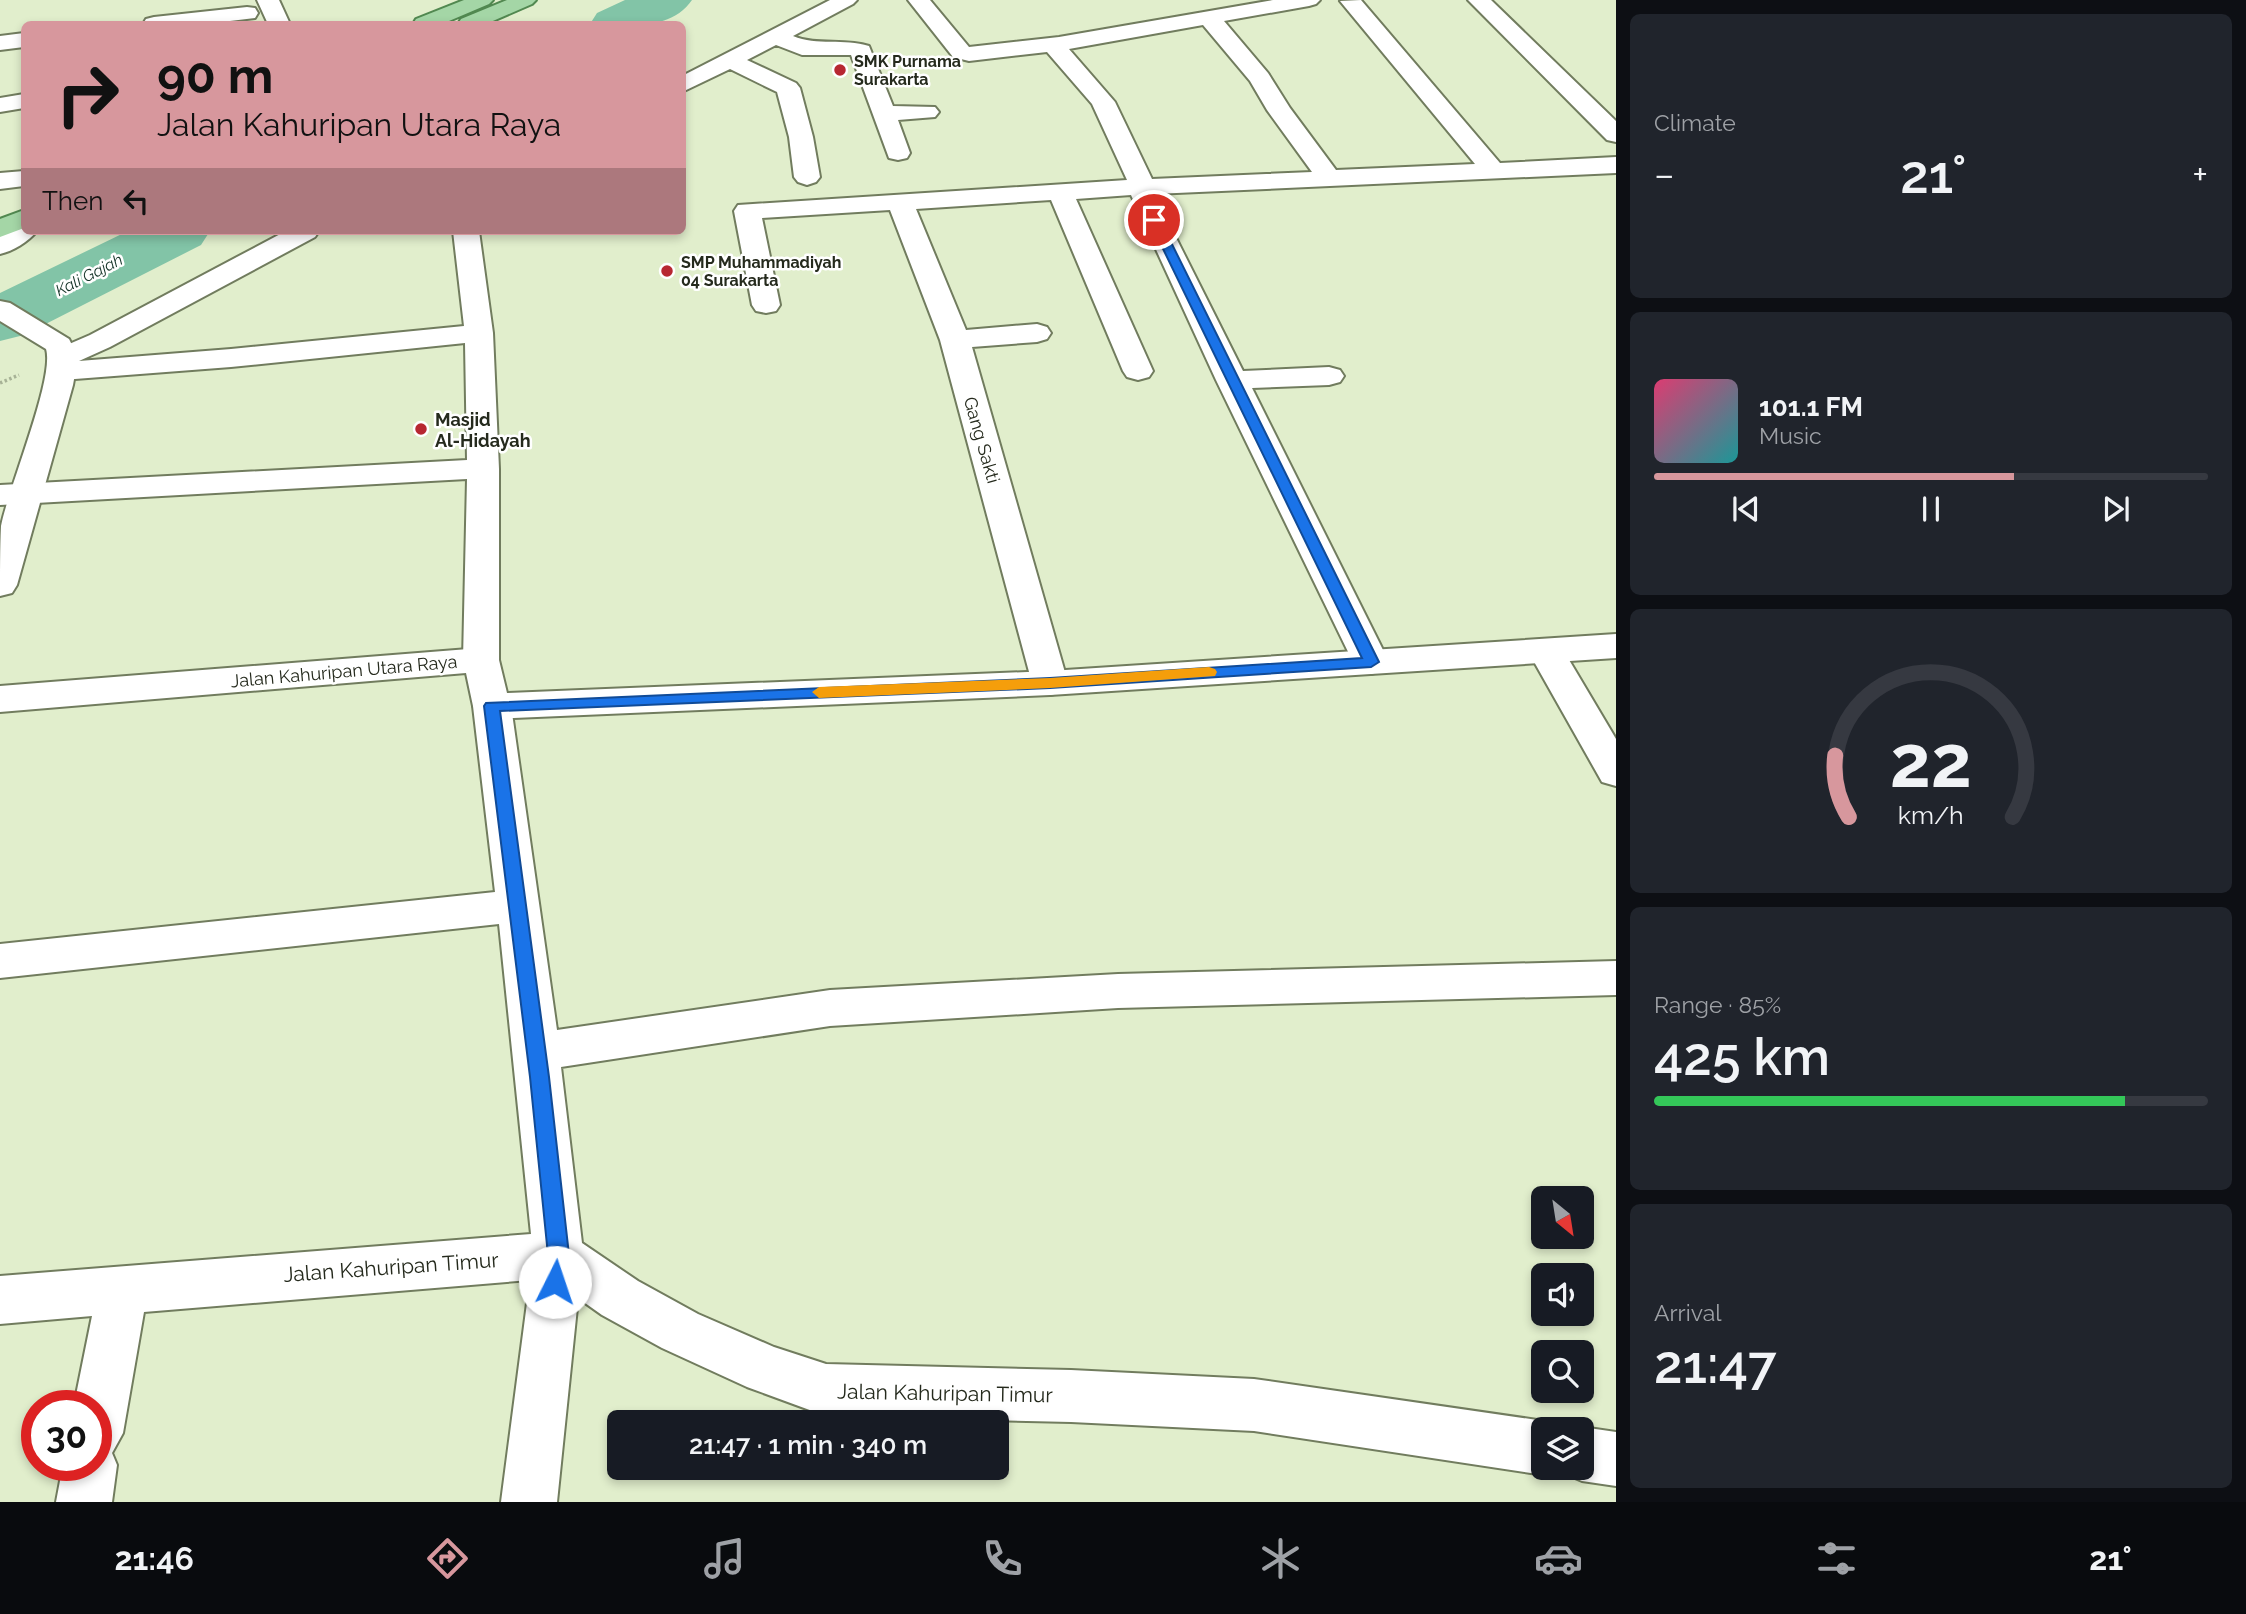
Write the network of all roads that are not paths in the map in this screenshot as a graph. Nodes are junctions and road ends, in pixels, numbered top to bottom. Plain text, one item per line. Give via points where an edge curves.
1 (268, 0) edge
2 (482, 0) edge
3 (526, 0) edge
4 (846, 0) edge
5 (919, 0) edge
6 (1309, 0) edge
7 (1479, 0) edge
8 (1351, 1) edge
9 (247, 13) dead end
10 (1209, 18) junction
11 (179, 21) edge
12 (278, 21) edge
13 (431, 21) edge
14 (476, 21) edge
15 (777, 37) junction
16 (21, 40) edge
17 (0, 43) edge
18 (1053, 45) junction
19 (731, 61) junction
20 (686, 83) edge
21 (21, 102) edge
22 (0, 105) edge
23 (927, 113) dead end
24 (884, 114) junction
25 (1616, 135) edge
26 (898, 153) dead end
27 (1615, 166) edge
28 (1494, 171) junction
29 (807, 177) dead end
30 (1329, 178) junction
31 (21, 179) edge
32 (0, 181) edge
33 (1059, 192) junction
34 (1143, 192) junction
35 (21, 197) edge
36 (900, 202) junction
37 (0, 207) edge
38 (21, 219) edge
39 (0, 229) edge
40 (21, 232) edge
41 (299, 235) edge
42 (467, 235) edge
43 (0, 246) edge
44 (766, 305) dead end
45 (0, 309) edge
46 (479, 333) junction
47 (1037, 333) dead end
48 (955, 340) junction
49 (61, 357) junction
50 (1138, 371) dead end
51 (1329, 376) dead end
52 (1231, 380) junction
53 (483, 469) junction
54 (13, 494) edge
55 (0, 586) edge
56 (1616, 646) edge
57 (1546, 651) junction
58 (481, 660) junction
59 (1371, 662) junction
60 (1050, 683) junction
61 (0, 699) edge
62 (492, 706) junction
63 (1616, 772) edge
64 (519, 906) junction
65 (0, 961) edge
66 (1616, 978) edge
67 (537, 1052) junction
68 (558, 1255) junction
69 (123, 1288) junction
70 (0, 1300) edge
71 (104, 1390) edge
72 (1531, 1446) edge
73 (1594, 1456) edge
74 (1616, 1459) edge
75 (87, 1481) edge
76 (84, 1502) edge
77 (529, 1502) edge

1 - 12 street
2 - 13 main road
3 - 14 main road
4 - 15 street
5 - 18 street via 961,52
6 - 10 street
7 - 25 street
8 - 28 street
9 - 11 street
10 - 18 street
10 - 30 street via 1260,78
15 - 19 street
15 - 24 street via 802,48 860,51
16 - 17 street
18 - 34 street via 1103,102
19 - 20 street
19 - 29 street via 788,88
21 - 22 street
23 - 24 street
24 - 26 street
27 - 28 street
28 - 30 street
30 - 34 street
31 - 32 street
33 - 34 street
33 - 36 street
33 - 50 street
34 - 52 street
35 - 37 main road
36 - 44 street via 747,211
36 - 48 street, Gang Sakti
38 - 39 main road
40 - 43 street
41 - 49 street via 100,341
42 - 46 street
45 - 49 street
46 - 49 street via 245,357
46 - 53 street
47 - 48 street
48 - 60 street, Gang Sakti
49 - 54 street
51 - 52 street
52 - 59 street
53 - 54 street
53 - 58 street
54 - 55 street
56 - 57 street
57 - 59 street
57 - 63 street
58 - 61 street, Jalan Kahuripan Utara Raya
58 - 62 street, Jalan Kahuripan Utara Raya
59 - 60 street
60 - 62 street
62 - 64 street, Jalan Kahuripan Utara Raya
64 - 65 street
64 - 67 street, Jalan Kahuripan Utara Raya
66 - 67 street via 1118,991 831,1008
67 - 68 street, Jalan Kahuripan Utara Raya
68 - 69 street, Jalan Kahuripan Timur
68 - 72 street, Jalan Kahuripan Timur via 620,1298 680,1331 826,1390 1254,1405
68 - 77 street, Jalan Kahuripan Utara Raya
69 - 70 street, Jalan Kahuripan Timur
69 - 71 street
73 - 74 street
75 - 76 street

